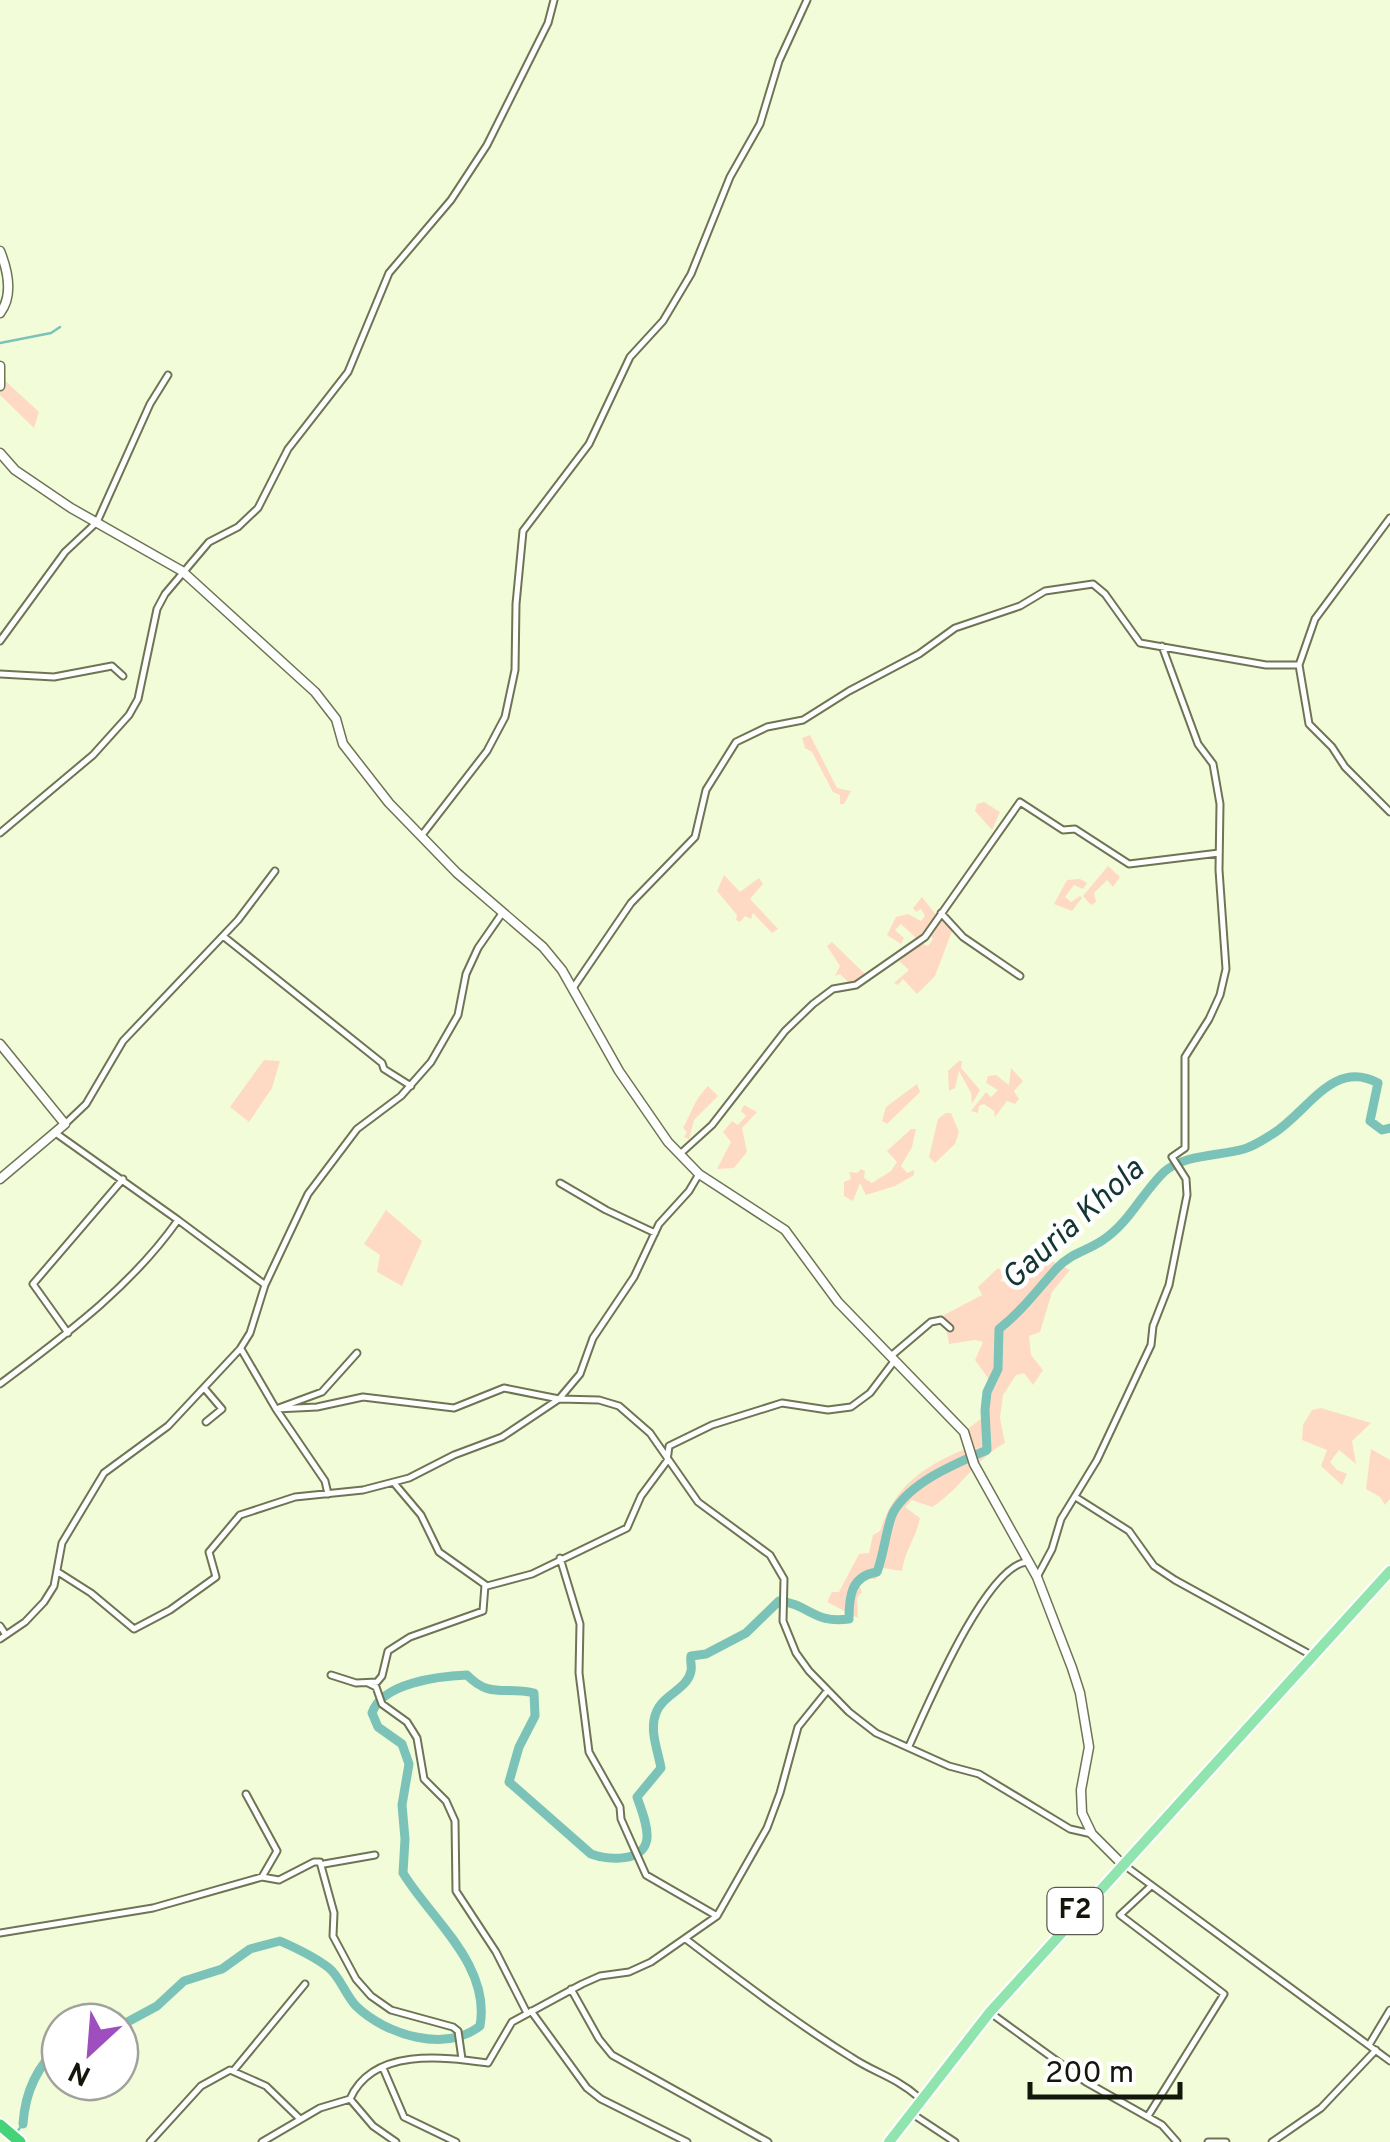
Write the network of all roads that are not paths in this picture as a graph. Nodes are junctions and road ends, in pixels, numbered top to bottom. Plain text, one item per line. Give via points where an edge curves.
1 (554, 0) edge
2 (807, 0) edge
3 (0, 251) edge
4 (0, 313) edge
5 (0, 366) edge
6 (168, 375) dead end
7 (0, 386) edge
8 (0, 453) edge
9 (1390, 518) edge
10 (97, 522) junction
11 (182, 571) junction
12 (0, 641) edge
13 (1162, 646) junction
14 (1299, 665) junction
15 (0, 674) edge
16 (123, 676) dead end
17 (1390, 812) edge
18 (0, 834) edge
19 (422, 835) junction
20 (1219, 853) junction
21 (275, 871) dead end
22 (503, 912) junction
23 (941, 913) junction
24 (223, 936) junction
25 (1020, 976) dead end
26 (573, 988) junction
27 (0, 1044) edge
28 (411, 1086) junction
29 (65, 1124) junction
30 (57, 1134) junction
31 (680, 1154) junction
32 (698, 1174) junction
33 (0, 1179) edge
34 (123, 1179) junction
35 (560, 1182) dead end
36 (178, 1220) junction
37 (655, 1232) junction
38 (265, 1285) junction
39 (950, 1328) dead end
40 (68, 1333) junction
41 (240, 1349) junction
42 (358, 1353) dead end
43 (893, 1358) junction
44 (0, 1384) edge
45 (205, 1388) junction
46 (559, 1399) junction
47 (276, 1409) junction
48 (206, 1422) dead end
49 (666, 1454) junction
50 (394, 1483) junction
51 (328, 1494) junction
52 (1075, 1498) junction
53 (560, 1558) junction
54 (1028, 1562) junction
55 (58, 1572) junction
56 (1390, 1572) edge
57 (1037, 1577) junction
58 (485, 1585) junction
59 (0, 1626) edge
60 (3, 1637) edge
61 (1312, 1656) junction
62 (330, 1675) dead end
63 (368, 1683) junction
64 (827, 1690) junction
65 (908, 1746) junction
66 (246, 1794) dead end
67 (1092, 1834) junction
68 (375, 1855) dead end
69 (1122, 1863) junction
70 (322, 1864) junction
71 (262, 1877) junction
72 (1150, 1887) junction
73 (717, 1916) junction
74 (0, 1933) edge
75 (687, 1940) junction
76 (304, 1984) dead end
77 (570, 1990) junction
78 (1390, 2010) edge
79 (529, 2012) junction
80 (990, 2012) junction
81 (1369, 2045) junction
82 (1376, 2050) junction
83 (462, 2059) junction
84 (1390, 2061) edge
85 (383, 2068) junction
86 (234, 2070) junction
87 (917, 2096) junction
88 (350, 2099) junction
89 (910, 2112) junction
90 (1148, 2116) junction
91 (300, 2119) junction
92 (0, 2125) edge
93 (20, 2142) edge
94 (150, 2142) edge
95 (262, 2142) edge
96 (396, 2142) edge
97 (456, 2142) edge
98 (687, 2142) edge
99 (768, 2142) edge
100 (887, 2142) edge
101 (955, 2142) edge
102 (1178, 2142) edge
103 (1208, 2142) edge
104 (1226, 2142) edge
105 (1272, 2142) edge

1 - 11 street via 487,145 389,273 348,372 288,448 258,508 209,542
2 - 19 street via 760,124 730,177 691,274 663,321 630,357 588,444 524,530 516,670 505,718 488,751
3 - 4 street via 9,290
5 - 7 street
6 - 10 street
8 - 10 street via 15,470
9 - 14 street via 1315,619
10 - 11 street
10 - 12 street via 65,552
11 - 18 street via 157,609 129,716
11 - 19 street via 315,692 358,766
13 - 14 street
13 - 20 street via 1198,744 1213,764
13 - 26 street via 1140,643 1093,584 1045,591 955,628 803,720 736,742 706,790 696,836 630,903
14 - 17 street via 1309,724
15 - 16 street via 54,677 112,666
19 - 22 street
20 - 23 street via 1129,864 1076,828 1063,830 1020,802
20 - 52 street via 1226,969 1209,1019 1186,1057 1185,1148 1172,1157 1187,1195 1169,1286 1151,1344
21 - 24 street
22 - 26 street via 543,947
22 - 28 street via 466,974 450,1033
23 - 25 street via 963,937
23 - 31 street via 925,936 856,985 833,989 812,1004
24 - 28 street
24 - 29 street via 122,1040 86,1104
26 - 31 street via 638,1102
27 - 29 street
28 - 38 street via 357,1129 330,1162
29 - 30 street
30 - 33 street
30 - 34 street
31 - 32 street
32 - 37 street
32 - 43 street via 785,1230 838,1302
34 - 36 street
34 - 40 street via 34,1284
35 - 37 street
36 - 38 street
36 - 40 street via 130,1278
37 - 46 street via 593,1338 580,1374
38 - 41 street
39 - 43 street via 942,1320 931,1322
40 - 44 street
41 - 45 street
41 - 47 street
42 - 47 street via 322,1392
43 - 49 street via 870,1394 851,1407 782,1403 712,1426 669,1446
43 - 54 street via 956,1422
45 - 48 street via 222,1409
45 - 55 street via 168,1426 104,1473 62,1542
46 - 47 street via 504,1388 454,1408 363,1397
46 - 49 street via 619,1406
46 - 50 street via 502,1437
47 - 51 street
49 - 53 street via 626,1528
49 - 64 street via 698,1502 770,1555 784,1579 783,1621 796,1653
50 - 51 street
50 - 58 street via 439,1552
51 - 55 street via 240,1515 208,1552 216,1577 134,1629
52 - 57 street
52 - 61 street via 1129,1531 1154,1566 1175,1580
53 - 58 street via 514,1580
53 - 73 street via 580,1624 585,1736 636,1858 646,1875
54 - 57 street
54 - 65 street via 1014,1566 980,1606
55 - 60 street via 44,1602
56 - 61 main road, F2
57 - 67 street via 1080,1693 1089,1747 1080,1803
58 - 63 street via 483,1611 404,1640 388,1651 382,1676
59 - 60 street
61 - 69 main road, F2
62 - 63 street
63 - 79 street via 417,1738 424,1779 455,1821 456,1891
64 - 65 street via 876,1733
64 - 73 street via 798,1727 767,1828
65 - 67 street via 980,1774 1070,1829
66 - 71 street via 277,1851
67 - 69 street
68 - 70 street
69 - 72 street
69 - 80 main road, F2
69 - 87 main road, F2 via 986,2009
70 - 71 street via 279,1880
70 - 83 street via 333,1936 356,1980 391,2010 452,2026
71 - 74 street via 152,1908
72 - 81 street
72 - 90 street via 1120,1916 1224,1994
73 - 75 street
75 - 77 street via 629,1972
75 - 87 street via 807,2028
76 - 86 street
77 - 79 street
77 - 99 street via 612,2055
78 - 81 street
79 - 83 street via 512,2022 488,2063
79 - 98 street via 601,2099
80 - 89 main road, F2
80 - 90 street via 1086,2082
81 - 82 street
82 - 84 street
82 - 105 street via 1321,2108
83 - 85 street via 405,2060
85 - 88 street
85 - 97 street via 404,2117
86 - 91 street via 266,2086
86 - 94 street via 201,2086
87 - 100 main road, F2
88 - 91 street
88 - 96 street
89 - 100 main road, F2
89 - 101 street
90 - 102 street
91 - 95 street
92 - 93 highway
103 - 104 street

